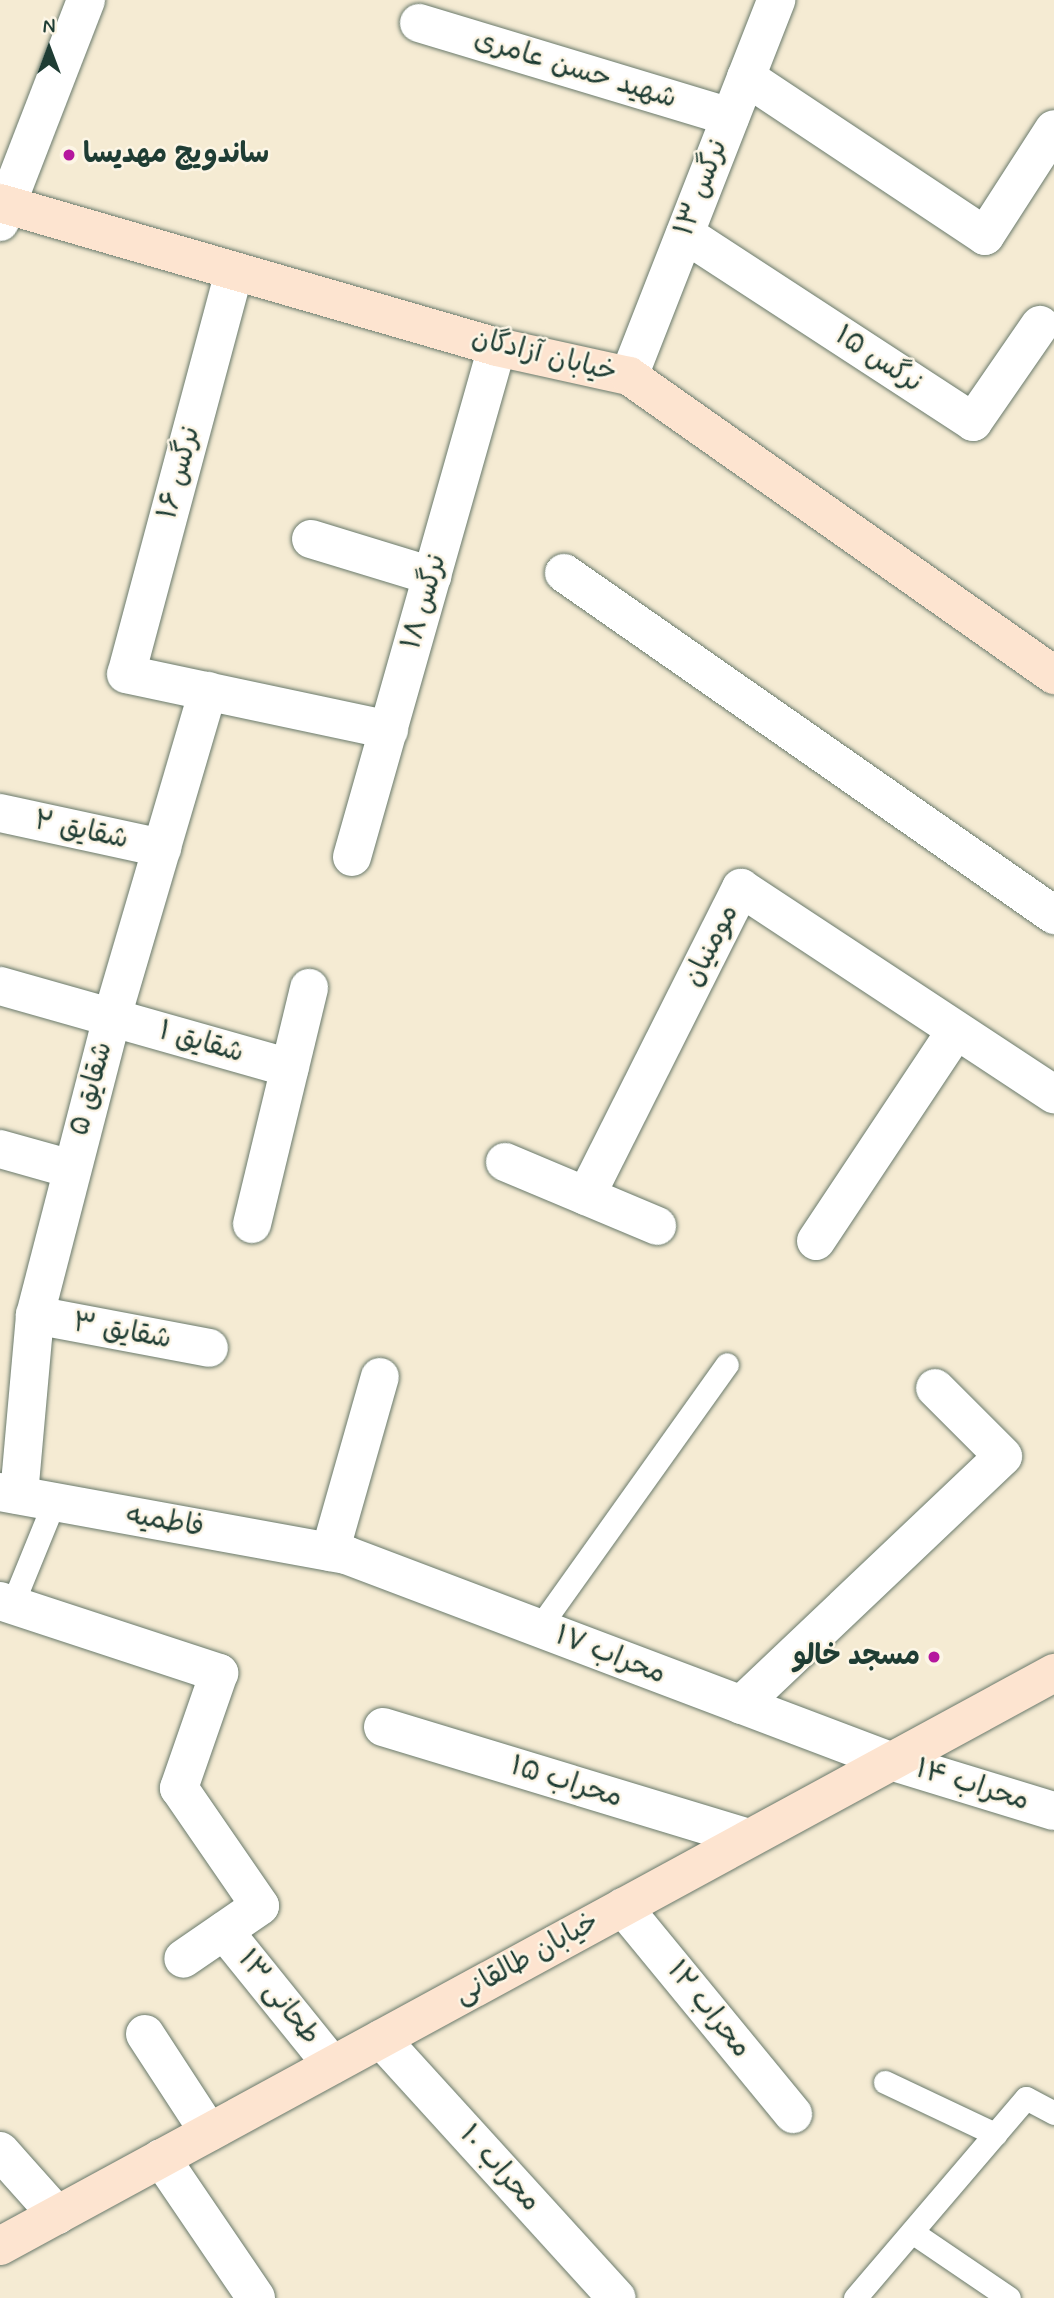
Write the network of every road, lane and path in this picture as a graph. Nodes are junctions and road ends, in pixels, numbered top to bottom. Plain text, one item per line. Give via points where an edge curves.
1 (86, 0) edge
2 (776, 0) edge
3 (419, 23) dead end
4 (746, 77) junction
5 (730, 117) junction
6 (1054, 129) edge
7 (2, 210) edge
8 (685, 234) junction
9 (234, 272) junction
10 (1040, 325) dead end
11 (497, 347) junction
12 (629, 376) junction
13 (311, 539) dead end
14 (564, 573) dead end
15 (432, 576) junction
16 (1054, 675) edge
17 (208, 691) junction
18 (389, 730) junction
19 (0, 813) edge
20 (162, 848) junction
21 (352, 857) dead end
22 (1054, 915) edge
23 (0, 986) edge
24 (309, 988) dead end
25 (112, 1017) junction
26 (955, 1032) junction
27 (290, 1069) junction
28 (1054, 1094) edge
29 (0, 1149) edge
30 (505, 1161) dead end
31 (71, 1168) junction
32 (586, 1196) junction
33 (252, 1224) dead end
34 (657, 1226) dead end
35 (816, 1241) dead end
36 (22, 1332) edge
37 (209, 1348) dead end
38 (727, 1364) dead end
39 (380, 1377) dead end
40 (935, 1388) dead end
41 (24, 1496) edge
42 (330, 1552) junction
43 (6, 1603) edge
44 (538, 1629) junction
45 (1054, 1672) edge
46 (741, 1705) junction
47 (383, 1727) dead end
48 (890, 1761) junction
49 (1054, 1811) edge
50 (749, 1838) junction
51 (623, 1907) junction
52 (224, 1931) junction
53 (183, 1959) dead end
54 (145, 2034) dead end
55 (381, 2039) junction
56 (331, 2066) junction
57 (885, 2082) dead end
58 (1054, 2113) edge
59 (793, 2114) dead end
60 (209, 2132) junction
61 (995, 2134) junction
62 (0, 2151) edge
63 (160, 2158) junction
64 (57, 2215) junction
65 (912, 2232) junction
66 (0, 2246) edge
67 (256, 2298) edge
68 (617, 2298) edge
69 (855, 2298) edge
70 (1009, 2298) edge

1 - 7 street
2 - 4 street, نرگس ۱۳
3 - 5 street, شهید حسن عامری
4 - 5 street, نرگس ۱۳
4 - 6 street via 985,236
5 - 8 street, نرگس ۱۳
7 - 9 main road, خیابان آزادگان
8 - 10 street, نرگس ۱۵ via 973,422
8 - 12 street, نرگس ۱۳
9 - 11 main road, خیابان آزادگان
9 - 17 street, نرگس ۱۶ via 126,674
11 - 12 main road, خیابان آزادگان
11 - 15 street, نرگس ۱۸
12 - 16 main road, خیابان آزادگان
13 - 15 street
14 - 22 street
15 - 18 street, نرگس ۱۸
17 - 18 street
17 - 20 street, شقایق ۵
18 - 21 street, نرگس ۱۸
19 - 20 street, شقایق ۲
20 - 25 street, شقایق ۵
23 - 25 street, شقایق ۱
24 - 27 street
25 - 27 street, شقایق ۱
25 - 31 street, شقایق ۵
26 - 28 street
26 - 32 street, مومنیان via 741,888
26 - 35 street
27 - 33 street
29 - 31 street
30 - 32 street
31 - 36 street, شقایق ۵
32 - 34 street
36 - 37 street, شقایق ۳
36 - 41 street, شقایق ۵
38 - 44 lane
39 - 42 street
40 - 46 street via 1003,1456
41 - 42 street, فاطمیه
41 - 43 lane
42 - 44 street, محراب ۱۷
43 - 52 street via 219,1673 179,1788 260,1906
44 - 46 street, محراب ۱۷
45 - 48 main road, خیابان طالقانی
46 - 48 street, محراب ۱۷
47 - 50 street, محراب ۱۵
48 - 49 street, محراب ۱۴
48 - 50 main road, خیابان طالقانی
50 - 51 main road, خیابان طالقانی
51 - 55 main road, خیابان طالقانی
51 - 59 street, محراب ۱۲
52 - 53 street
52 - 56 street, طحانی ۱۳
54 - 60 street
55 - 56 main road, خیابان طالقانی
55 - 68 street, ۱۰ محراب
56 - 60 main road, خیابان طالقانی
57 - 61 lane
58 - 61 lane via 1026,2098
60 - 63 main road, خیابان طالقانی
61 - 65 lane
62 - 64 street
63 - 64 main road, خیابان طالقانی
63 - 67 street
64 - 66 main road, خیابان طالقانی
65 - 69 lane
65 - 70 lane

